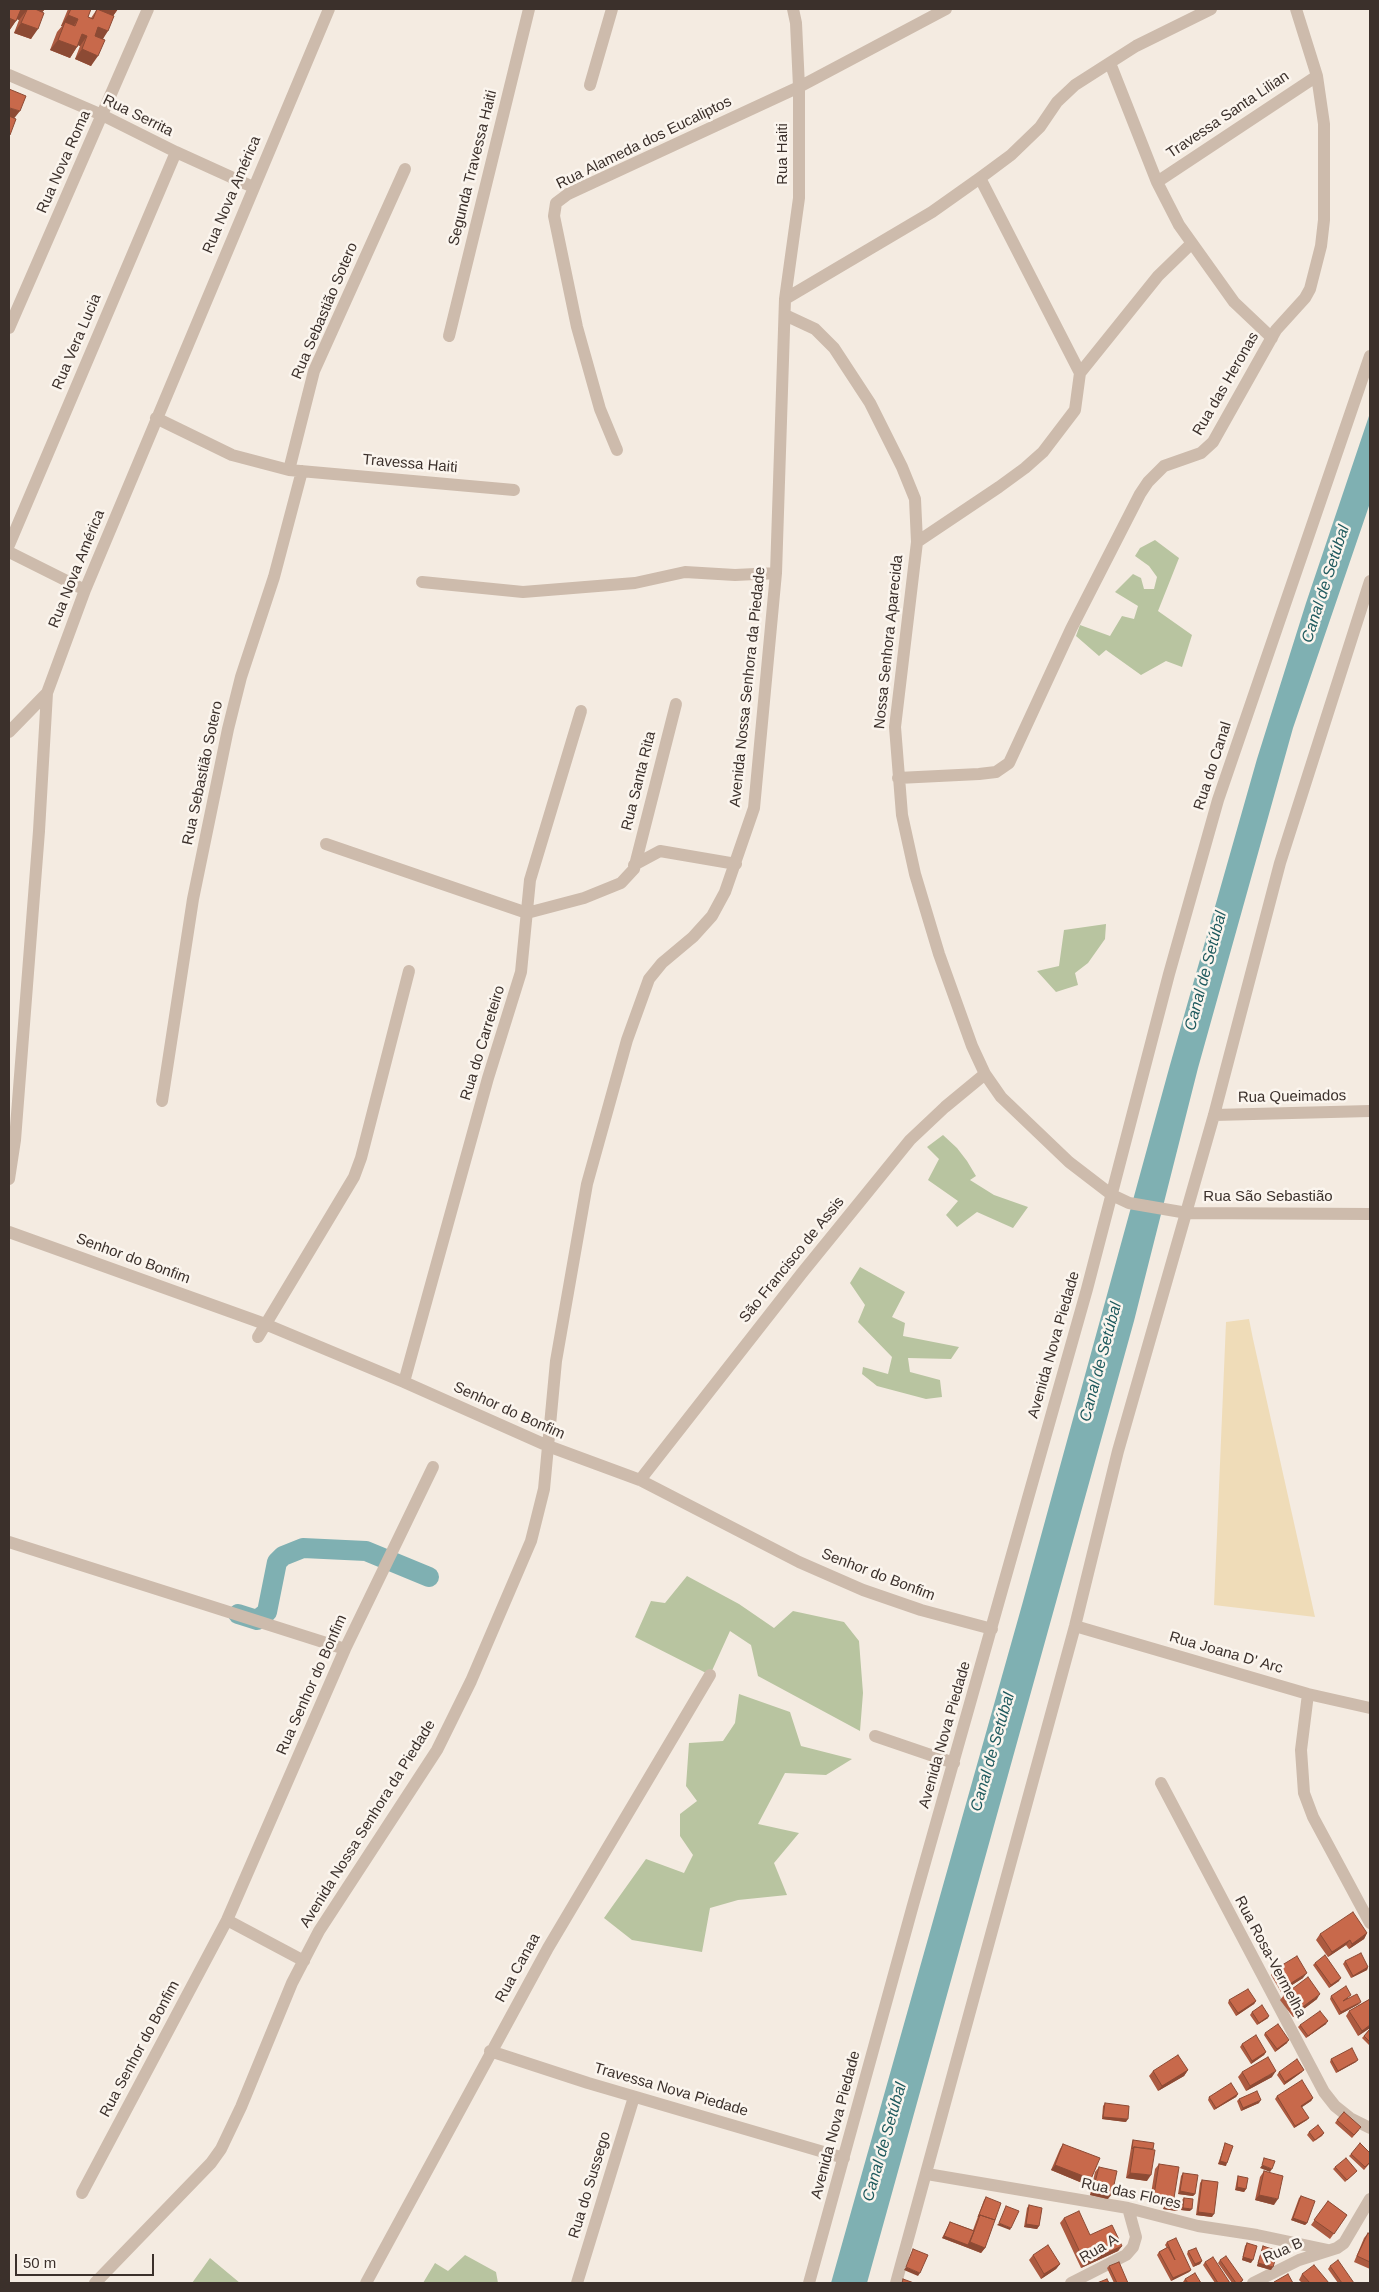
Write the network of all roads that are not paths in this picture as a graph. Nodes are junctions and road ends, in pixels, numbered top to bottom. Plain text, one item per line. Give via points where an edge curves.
1 (148, 9) edge
2 (329, 9) edge
3 (529, 9) edge
4 (612, 9) edge
5 (793, 9) edge
6 (946, 9) edge
7 (1211, 9) edge
8 (1296, 9) edge
9 (1110, 63) junction
10 (9, 75) edge
11 (1316, 76) junction
12 (590, 85) dead end
13 (799, 87) junction
14 (102, 115) junction
15 (176, 152) junction
16 (405, 169) dead end
17 (980, 178) junction
18 (1157, 182) junction
19 (253, 187) junction
20 (1191, 244) junction
21 (785, 299) junction
22 (785, 314) junction
23 (9, 328) edge
24 (449, 336) dead end
25 (1272, 338) junction
26 (1370, 356) edge
27 (1080, 374) junction
28 (156, 418) junction
29 (617, 450) dead end
30 (296, 470) junction
31 (514, 490) dead end
32 (917, 542) junction
33 (9, 545) edge
34 (9, 552) edge
35 (776, 573) junction
36 (1370, 581) edge
37 (422, 582) dead end
38 (85, 590) junction
39 (1366, 608) edge
40 (47, 693) junction
41 (676, 704) dead end
42 (581, 711) dead end
43 (9, 732) edge
44 (898, 778) junction
45 (326, 844) dead end
46 (736, 864) junction
47 (634, 865) junction
48 (527, 912) junction
49 (409, 972) dead end
50 (986, 1074) junction
51 (162, 1101) dead end
52 (1370, 1111) edge
53 (1214, 1114) junction
54 (9, 1179) edge
55 (1112, 1195) junction
56 (1166, 1211) joint
57 (1187, 1213) junction
58 (1370, 1214) edge
59 (9, 1232) edge
60 (265, 1324) junction
61 (258, 1337) dead end
62 (404, 1382) junction
63 (548, 1446) junction
64 (433, 1467) dead end
65 (640, 1480) junction
66 (9, 1542) edge
67 (1074, 1626) junction
68 (992, 1629) junction
69 (345, 1649) junction
70 (710, 1675) dead end
71 (1308, 1694) junction
72 (1370, 1708) edge
73 (875, 1736) dead end
74 (954, 1763) junction
75 (1161, 1783) dead end
76 (227, 1920) junction
77 (1370, 1923) edge
78 (304, 1961) junction
79 (490, 2051) junction
80 (634, 2097) junction
81 (1370, 2128) edge
82 (844, 2158) junction
83 (927, 2174) junction
84 (82, 2193) dead end
85 (1370, 2199) edge
86 (1128, 2208) junction
87 (1328, 2250) junction
88 (95, 2283) edge
89 (366, 2283) edge
90 (576, 2283) edge
91 (809, 2283) edge
92 (896, 2283) edge
93 (1072, 2283) edge
94 (1253, 2283) edge

1 - 14 street, Rua Nova Roma
2 - 19 street, Rua Nova América
3 - 24 street, Segunda Travessa Haiti
4 - 12 street
5 - 13 street, Rua Haiti
6 - 13 street, Rua Alameda dos Eucaliptos
7 - 9 street via 1159,33
8 - 11 street, Rua das Heronas
9 - 17 street via 1066,92 1040,127 1011,155
9 - 18 street
10 - 14 street, Rua Serrita
11 - 18 street, Travessa Santa Lilian
11 - 25 street, Rua das Heronas via 1324,124 1321,246 1306,298
13 - 21 street, Rua Haiti via 799,198
13 - 29 street, Rua Alameda dos Eucaliptos via 568,194 556,203 554,216 576,327 600,409
14 - 15 street, Rua Serrita
14 - 23 street, Rua Nova Roma
15 - 19 street, Rua Serrita
15 - 33 street, Rua Vera Lucia
16 - 30 street, Rua Sebastião Sotero via 314,371
17 - 21 street via 932,212
17 - 27 street
18 - 20 street
19 - 28 street, Rua Nova América
20 - 25 street via 1234,302
20 - 27 street via 1158,276
21 - 22 street, Avenida Nossa Senhora da Piedade
22 - 32 street, Nossa Senhora Aparecida via 822,334 870,402 915,499
22 - 35 street, Avenida Nossa Senhora da Piedade
25 - 44 street, Rua das Heronas via 1209,446 1201,453 1164,466 1140,494 1071,629 1009,763 996,772
26 - 55 street, Rua do Canal via 1218,800
27 - 32 street via 1075,410 1042,452 1000,487
28 - 30 street via 232,456
28 - 38 street, Rua Nova América
30 - 31 street, Travessa Haiti
30 - 51 street, Rua Sebastião Sotero via 274,577 241,677 228,729 193,899
32 - 44 street, Nossa Senhora Aparecida via 896,705
34 - 38 street
35 - 37 street via 686,572 635,583 523,592
35 - 46 street, Avenida Nossa Senhora da Piedade via 754,808
36 - 39 street
38 - 40 street, Rua Nova América
39 - 53 street via 1280,863
40 - 43 street
40 - 54 street, Rua Nova América via 15,1140
41 - 47 street, Rua Santa Rita
42 - 48 street, Rua do Carreteiro via 532,873
44 - 50 street, Nossa Senhora Aparecida via 902,815 934,936 972,1046
45 - 48 street
46 - 47 street via 660,851
46 - 63 street, Avenida Nossa Senhora da Piedade via 712,916 694,938 662,962 649,979 627,1040 587,1184 556,1361
47 - 48 street via 627,878 616,885 584,898
48 - 62 street, Rua do Carreteiro via 521,972 488,1078
49 - 60 street via 354,1177
50 - 55 street, Nossa Senhora Aparecida via 1001,1097 1034,1131
50 - 65 street, São Francisco de Assis via 910,1140
52 - 53 street, Rua Queimados
53 - 57 street
55 - 56 street, Nossa Senhora Aparecida via 1129,1203
55 - 68 street, Avenida Nova Piedade
56 - 57 street, Rua São Sebastião
57 - 58 street, Rua São Sebastião
57 - 67 street via 1118,1451
59 - 60 street, Senhor do Bonfim
60 - 61 street
60 - 62 street, Senhor do Bonfim
62 - 63 street, Senhor do Bonfim
63 - 65 street, Senhor do Bonfim
63 - 78 street, Avenida Nossa Senhora da Piedade via 544,1489 531,1541 471,1681 437,1750 348,1884
64 - 69 street, Rua Senhor do Bonfim
65 - 68 street, Senhor do Bonfim via 798,1562 863,1590
66 - 69 street
67 - 71 street, Rua Joana D' Arc
67 - 83 street
68 - 74 street, Avenida Nova Piedade
69 - 76 street, Rua Senhor do Bonfim
70 - 79 street, Rua Canaa
71 - 72 street, Rua Joana D' Arc
71 - 77 street via 1301,1750 1304,1793 1313,1817
73 - 74 street
74 - 82 street, Avenida Nova Piedade
75 - 81 street, Rua Rosa-Vermelha via 1324,2092 1350,2118
76 - 78 street
76 - 84 street, Rua Senhor do Bonfim
78 - 88 street, Avenida Nossa Senhora da Piedade via 221,2148 211,2163
79 - 80 street, Travessa Nova Piedade
79 - 89 street, Rua Canaa
80 - 82 street, Travessa Nova Piedade
80 - 90 street, Rua do Sussego
82 - 91 street, Avenida Nova Piedade
83 - 86 street, Rua das Flores
83 - 92 street
85 - 87 street, Rua B via 1344,2243
86 - 87 street, Rua das Flores via 1198,2226
86 - 93 street, Rua A via 1136,2237 1133,2247 1120,2258
87 - 94 street, Rua B via 1299,2260

